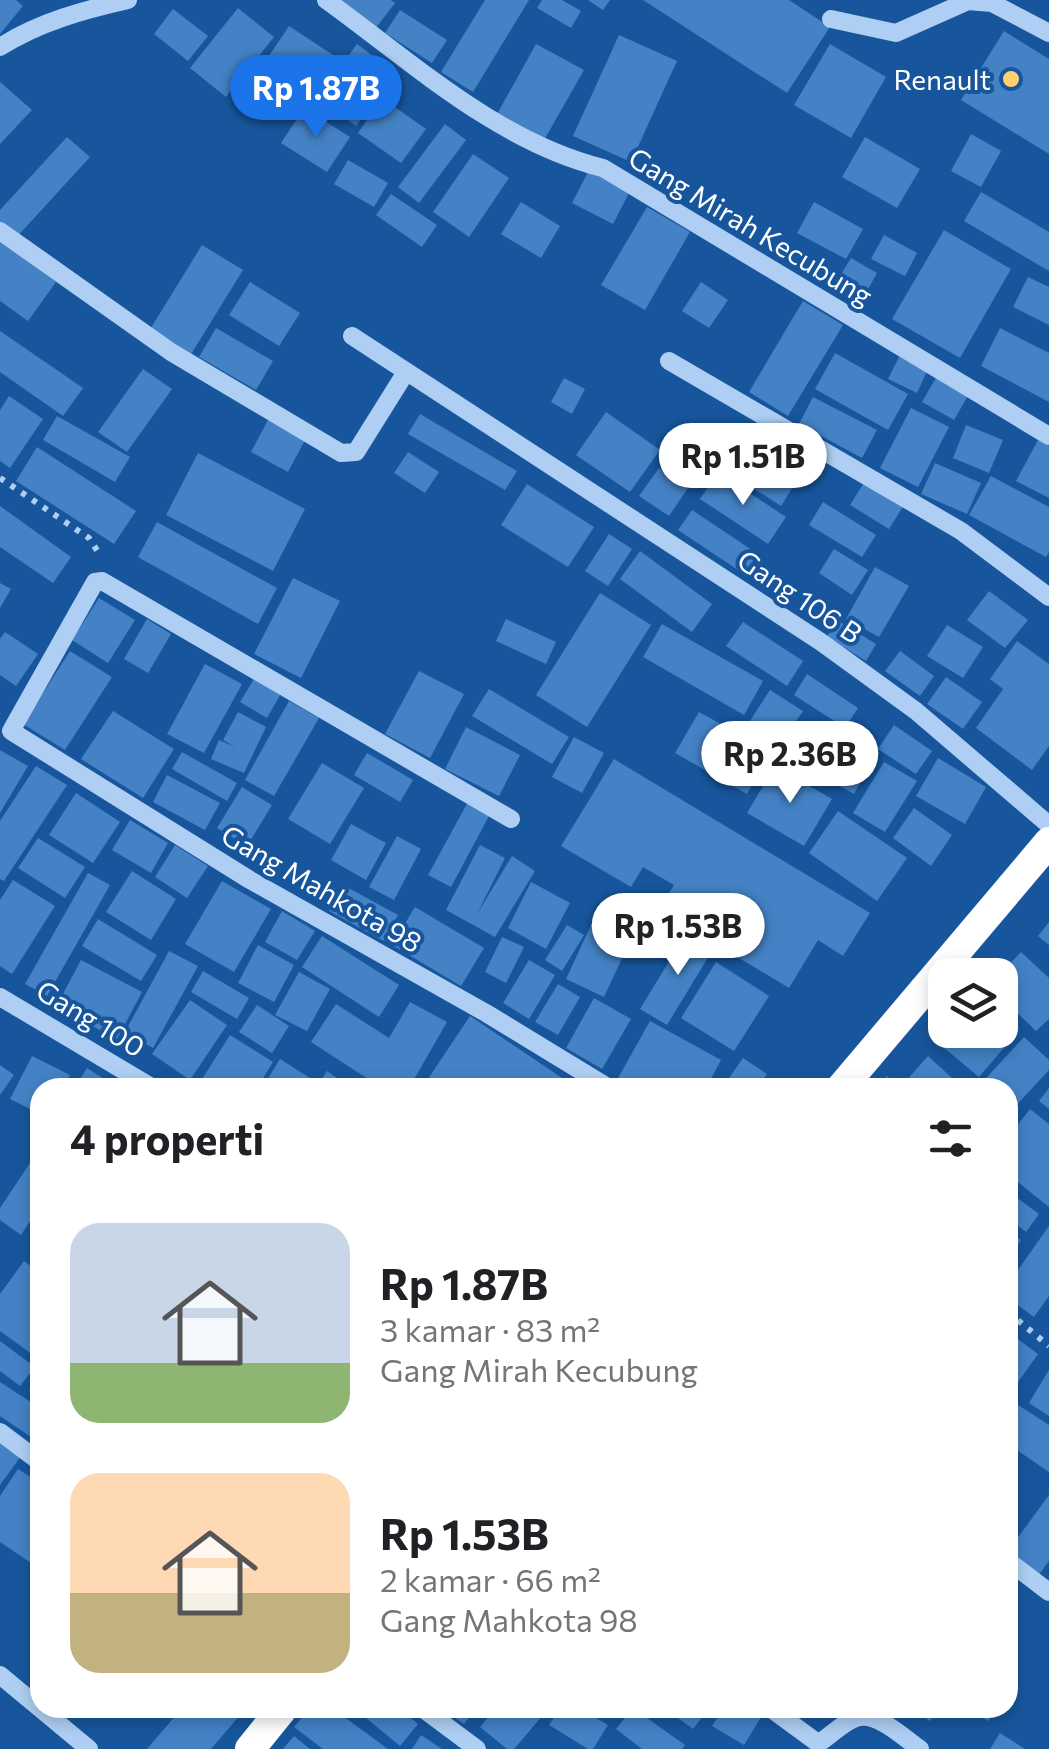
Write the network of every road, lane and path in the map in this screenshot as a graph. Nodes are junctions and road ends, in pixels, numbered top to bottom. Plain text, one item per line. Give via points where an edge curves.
1 (128, 0) edge
2 (326, 0) edge
3 (831, 19) dead end
4 (1049, 33) edge
5 (0, 47) edge
6 (0, 231) edge
7 (352, 336) dead end
8 (669, 361) dead end
9 (406, 372) junction
10 (1049, 436) edge
11 (0, 478) edge
12 (102, 581) junction
13 (1049, 597) edge
14 (511, 819) dead end
15 (1049, 826) edge
16 (1049, 842) edge
17 (0, 996) edge
18 (137, 1078) edge
19 (592, 1078) edge
20 (849, 1078) edge
21 (1018, 1320) edge
22 (1049, 1346) edge
23 (0, 1432) edge
24 (30, 1454) edge
25 (1018, 1569) edge
26 (1049, 1592) edge
27 (0, 1675) edge
28 (30, 1700) edge
29 (52, 1718) edge
30 (276, 1718) edge
31 (435, 1718) edge
32 (784, 1718) edge
33 (855, 1718) edge
34 (875, 1718) edge
35 (89, 1749) edge
36 (250, 1749) edge
37 (477, 1749) edge
38 (920, 1749) edge

1 - 5 street via 76,12
2 - 10 street, Gang Mirah Kecubung via 536,147 603,168
3 - 4 street via 896,33 968,1 992,3
6 - 9 street via 172,352 341,453 356,452
7 - 9 street, Gang 106 B
8 - 13 street via 962,531
9 - 15 street, Gang 106 B via 821,642 916,710
11 - 12 path via 89,538 102,558
12 - 14 street
12 - 19 street, Gang Mahkota 98 via 94,582 11,731 250,880
16 - 20 highway
17 - 18 street, Gang 100
21 - 22 path
23 - 24 street
25 - 26 street
27 - 28 street
29 - 35 street
30 - 36 highway
31 - 37 street
32 - 33 street via 815,1741
34 - 38 street

